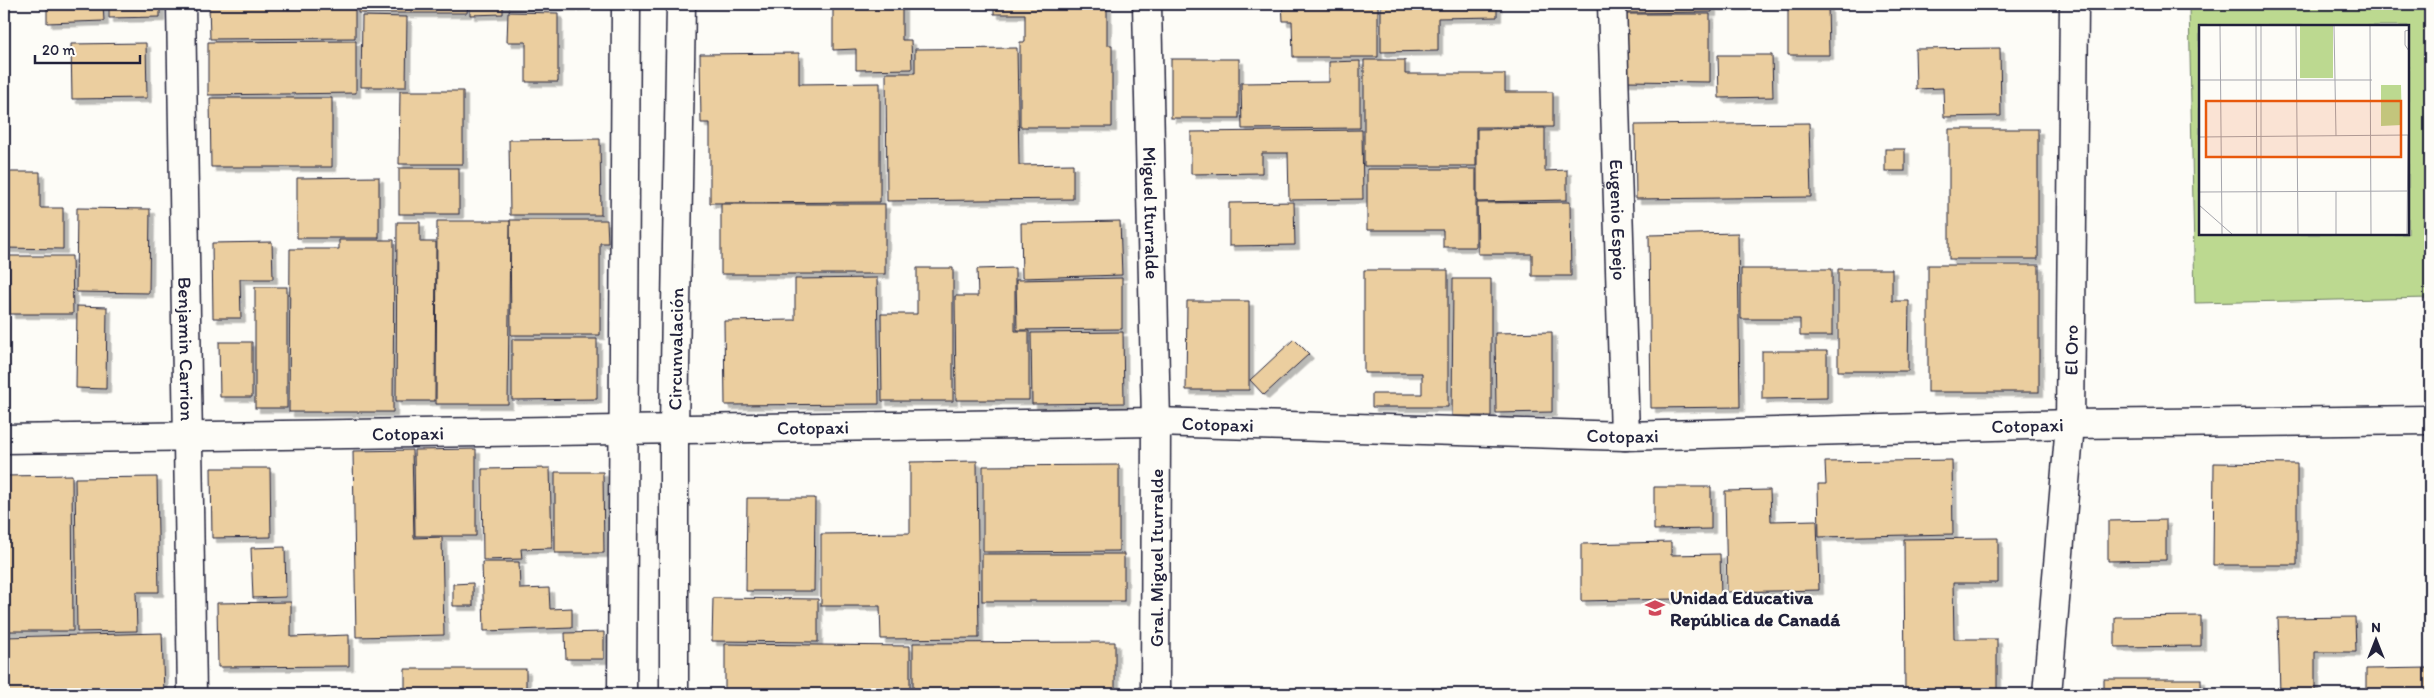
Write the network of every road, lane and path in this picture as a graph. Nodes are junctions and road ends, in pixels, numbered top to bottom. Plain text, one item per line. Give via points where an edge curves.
1 (182, 4) edge
2 (626, 4) edge
3 (680, 4) edge
4 (1147, 4) edge
5 (1612, 4) edge
6 (2074, 4) edge
7 (2430, 420) edge
8 (1156, 422) junction
9 (2070, 424) junction
10 (674, 428) junction
11 (624, 429) junction
12 (1625, 436) junction
13 (189, 437) junction
14 (4, 439) edge
15 (192, 694) edge
16 (622, 694) edge
17 (674, 694) edge
18 (1155, 694) edge
19 (2047, 694) edge

1 - 13 street, Benjamin Carrion
2 - 11 street
3 - 10 street, Circunvalación
4 - 8 street, Miguel Iturralde
5 - 12 street, Eugenio Espejo
6 - 9 street, El Oro
7 - 9 street, Cotopaxi
8 - 10 street, Cotopaxi
8 - 12 street, Cotopaxi
8 - 18 street, Gral. Miguel Iturralde
9 - 12 street, Cotopaxi
9 - 19 street, El Oro
10 - 11 street, Cotopaxi
10 - 17 street, Circunvalación
11 - 13 street, Cotopaxi
11 - 16 street
13 - 14 street, Cotopaxi
13 - 15 street, Benjamin Carrion

